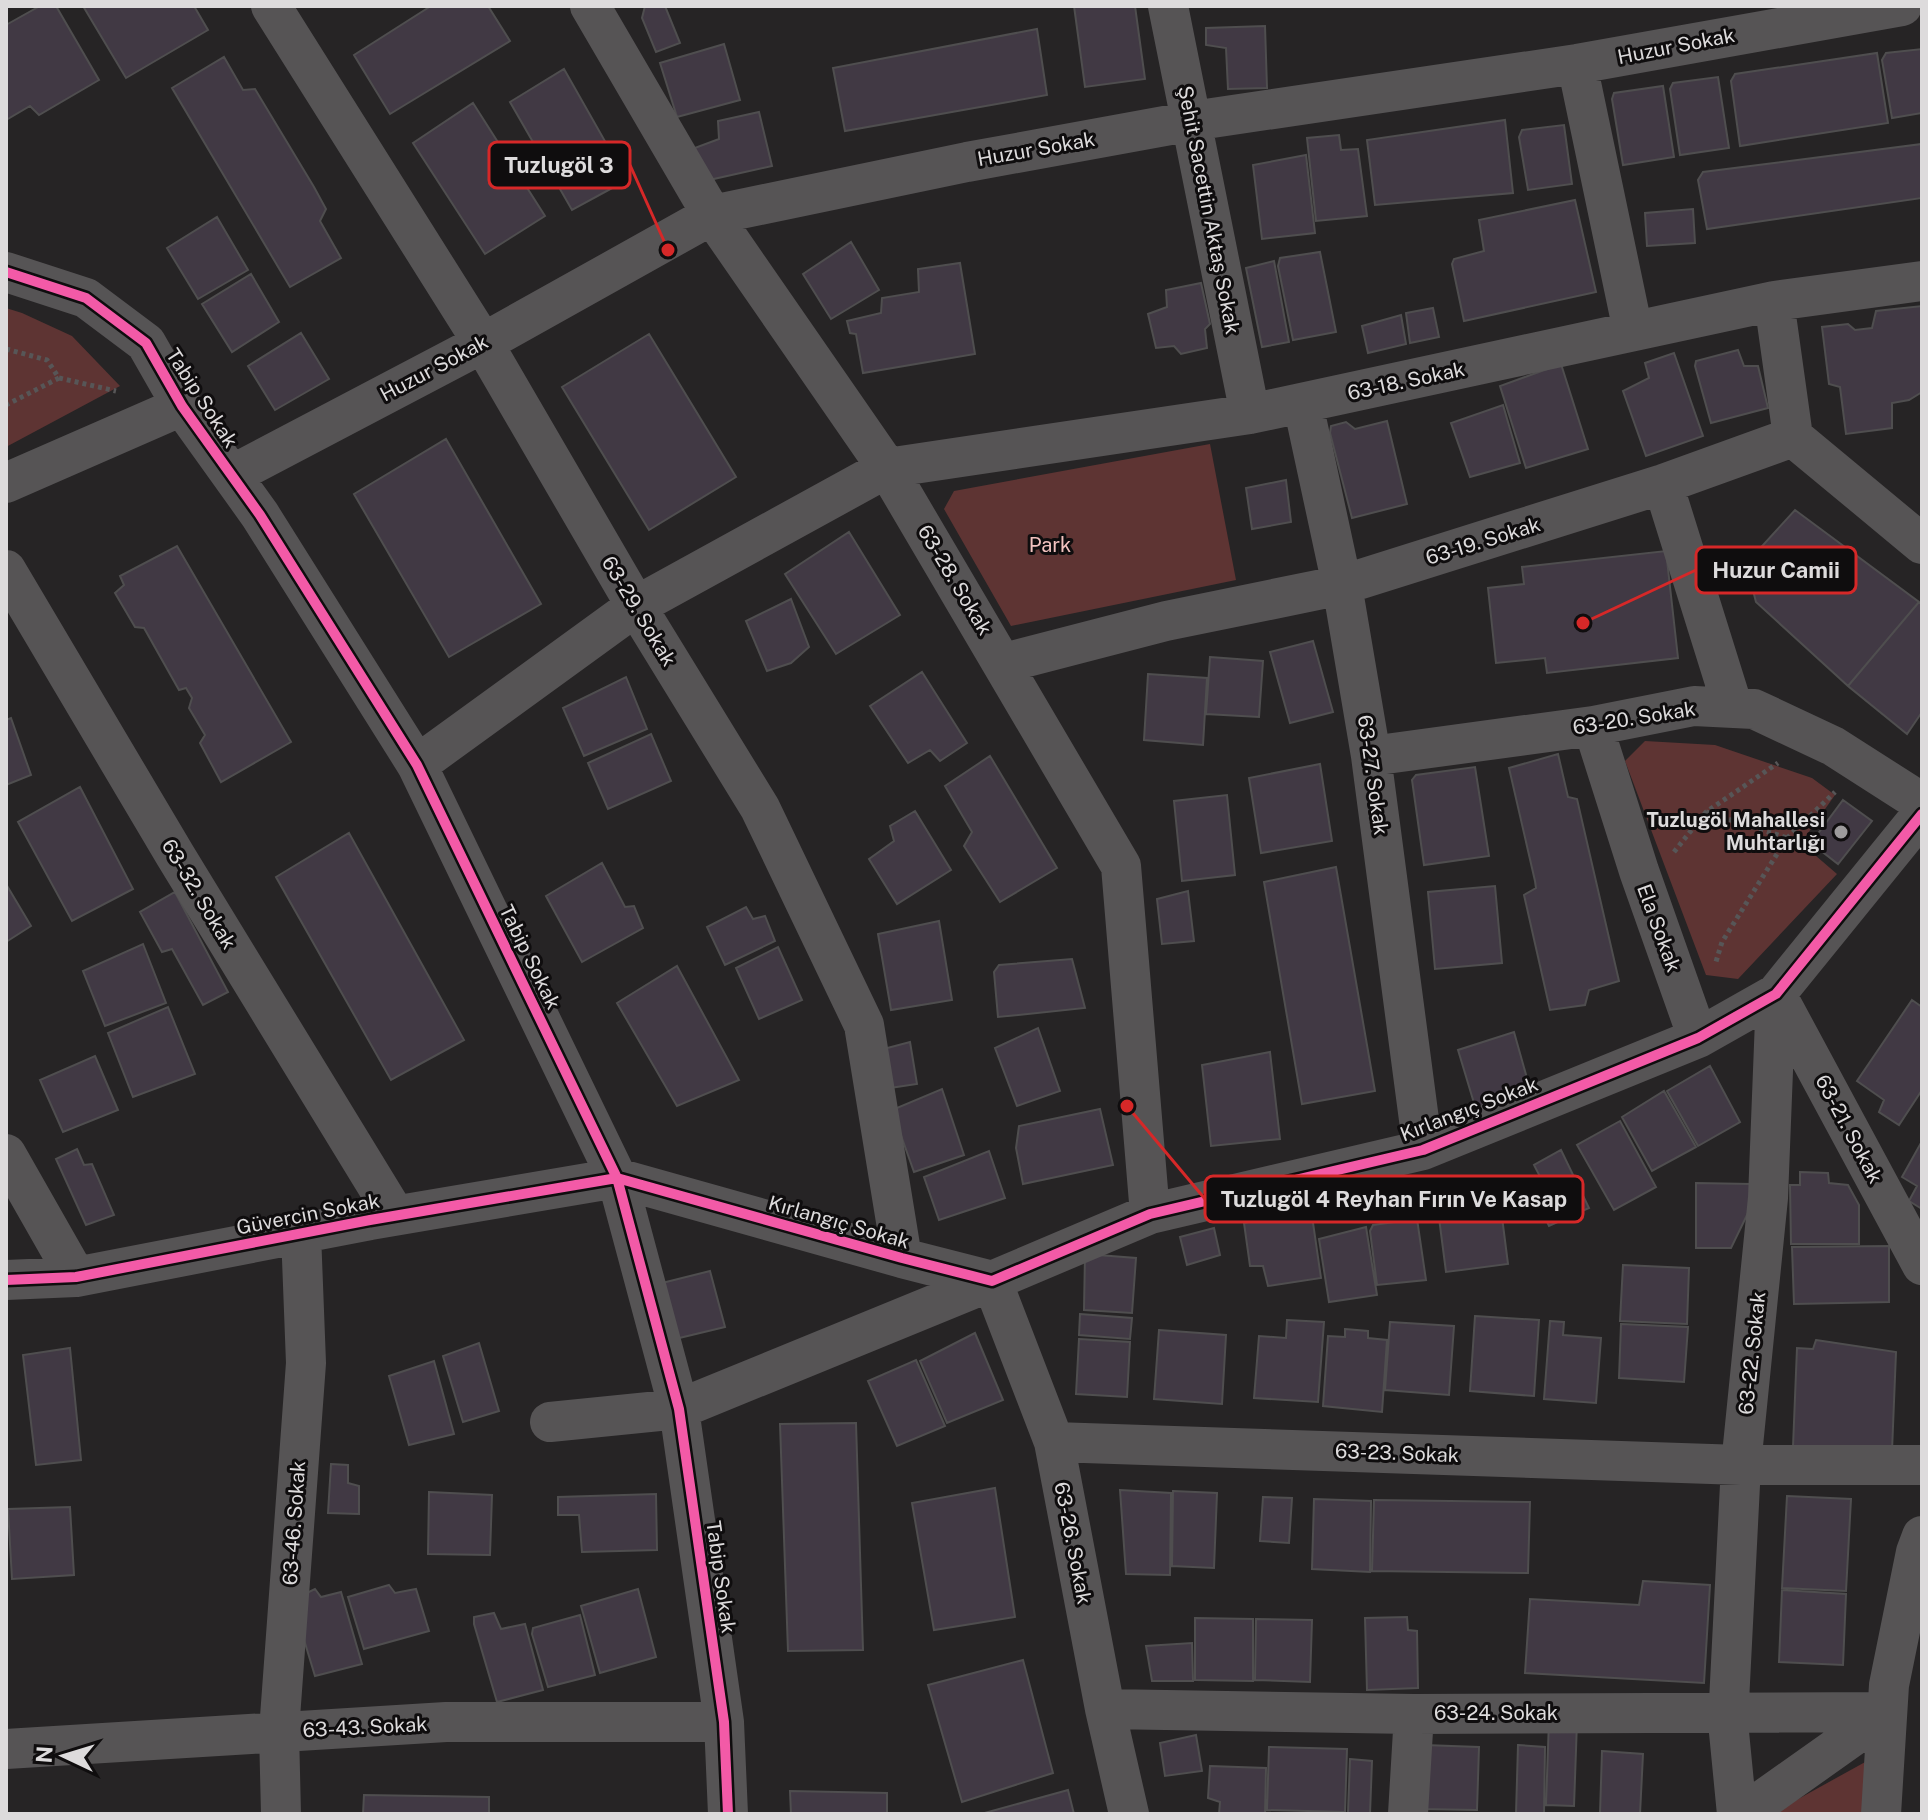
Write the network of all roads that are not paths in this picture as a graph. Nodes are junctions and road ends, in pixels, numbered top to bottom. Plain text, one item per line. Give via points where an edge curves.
1 (271, 6) edge
2 (590, 6) edge
3 (1168, 6) edge
4 (1902, 6) edge
5 (1843, 10) edge
6 (1577, 64) junction
7 (1192, 121) junction
8 (712, 215) junction
9 (6, 272) edge
10 (1922, 281) edge
11 (1774, 301) junction
12 (1633, 331) junction
13 (483, 343) junction
14 (1303, 404) junction
15 (182, 406) junction
16 (1250, 414) junction
17 (1793, 437) junction
18 (887, 468) junction
19 (232, 475) junction
20 (6, 483) edge
21 (1663, 484) junction
22 (1922, 544) edge
23 (6, 570) edge
24 (1342, 585) junction
25 (636, 606) junction
26 (1004, 663) junction
27 (1733, 708) junction
28 (1593, 726) junction
29 (1371, 756) junction
30 (417, 765) junction
31 (1922, 803) edge
32 (1922, 814) edge
33 (1776, 994) junction
34 (1698, 1038) junction
35 (1423, 1150) junction
36 (6, 1154) edge
37 (617, 1178) junction
38 (1150, 1214) junction
39 (395, 1215) junction
40 (301, 1233) junction
41 (902, 1258) junction
42 (1922, 1265) edge
43 (76, 1277) junction
44 (6, 1280) edge
45 (992, 1281) junction
46 (679, 1409) junction
47 (550, 1422) dead end
48 (1054, 1442) junction
49 (1741, 1465) junction
50 (1922, 1465) edge
51 (1922, 1536) edge
52 (1105, 1709) junction
53 (1729, 1712) junction
54 (1887, 1712) junction
55 (1414, 1714) junction
56 (724, 1722) junction
57 (279, 1731) junction
58 (6, 1749) edge
59 (281, 1814) edge
60 (728, 1814) edge
61 (1129, 1814) edge
62 (1408, 1814) edge
63 (1740, 1814) edge
64 (1881, 1814) edge

1 - 13 street, 63-29. Sokak
2 - 8 street, 63-28. Sokak
3 - 7 street, Şehit Sacettin Aktaş Sokak
4 - 5 street, Huzur Sokak
5 - 6 street, Huzur Sokak
6 - 7 street, Huzur Sokak
6 - 12 street
7 - 8 street, Huzur Sokak
7 - 16 street, Şehit Sacettin Aktaş Sokak
8 - 13 street, Huzur Sokak
8 - 18 street, 63-28. Sokak
9 - 15 street, Tabip Sokak via 86,298 146,343
10 - 11 street, 63-18. Sokak
11 - 12 street, 63-18. Sokak
11 - 17 street
12 - 14 street, 63-18. Sokak
13 - 19 street, Huzur Sokak
13 - 25 street, 63-29. Sokak
14 - 16 street, 63-18. Sokak
14 - 24 street, 63-27. Sokak
15 - 19 street, Tabip Sokak
15 - 20 street
16 - 18 street, 63-18. Sokak
17 - 21 street, 63-19. Sokak
17 - 22 street
18 - 25 street
18 - 26 street, 63-28. Sokak
19 - 30 street, Tabip Sokak
21 - 24 street, 63-19. Sokak
21 - 27 street
23 - 39 street, 63-32. Sokak
24 - 26 street, 63-19. Sokak via 1166,621
24 - 29 street, 63-27. Sokak
25 - 30 street
25 - 41 street, 63-29. Sokak via 760,808 864,1025
26 - 38 street, 63-28. Sokak via 1121,866
27 - 28 street, 63-20. Sokak via 1694,706
27 - 31 street, 63-20. Sokak via 1754,709 1816,738
28 - 29 street, 63-20. Sokak
28 - 34 street, Ela Sokak
29 - 35 street, 63-27. Sokak
30 - 37 street, Tabip Sokak
32 - 33 street, Kırlangıç Sokak
33 - 34 street, Kırlangıç Sokak
33 - 42 street, 63-21. Sokak
33 - 49 street, 63-22. Sokak via 1768,1198
34 - 35 street, Kırlangıç Sokak
35 - 38 street, Kırlangıç Sokak
36 - 43 street
37 - 39 street, Güvercin Sokak
37 - 41 street, Kırlangıç Sokak
37 - 46 street, Tabip Sokak
38 - 45 street, Kırlangıç Sokak
39 - 40 street, Güvercin Sokak
40 - 43 street, Güvercin Sokak
40 - 57 street, 63-46. Sokak via 306,1363
41 - 45 street, Kırlangıç Sokak
43 - 44 street, Güvercin Sokak
45 - 46 street
45 - 48 street, 63-26. Sokak
46 - 47 street
46 - 56 street, Tabip Sokak
48 - 49 street, 63-23. Sokak
48 - 52 street, 63-26. Sokak
49 - 50 street, 63-23. Sokak
49 - 53 street, 63-22. Sokak
51 - 54 street
52 - 55 street, 63-24. Sokak
52 - 61 street, 63-26. Sokak
53 - 54 street, 63-24. Sokak
53 - 55 street, 63-24. Sokak
53 - 63 street, 63-22. Sokak
54 - 63 street
54 - 64 street
55 - 62 street
56 - 57 street, 63-43. Sokak via 446,1722
56 - 60 street, Tabip Sokak
57 - 58 street, 63-43. Sokak
57 - 59 street, 63-46. Sokak

